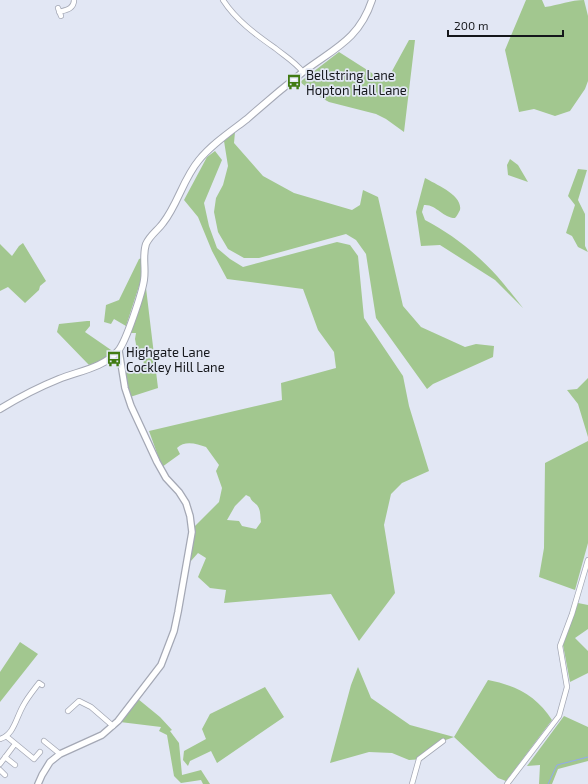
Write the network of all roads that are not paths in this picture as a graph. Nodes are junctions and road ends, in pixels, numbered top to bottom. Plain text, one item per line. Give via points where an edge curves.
1 (74, 0) edge
2 (223, 0) edge
3 (372, 0) edge
4 (59, 12) dead end
5 (303, 72) junction
6 (119, 351) junction
7 (0, 409) edge
8 (588, 560) edge
9 (42, 685) dead end
10 (68, 711) dead end
11 (113, 726) junction
12 (6, 736) junction
13 (0, 739) edge
14 (443, 740) dead end
15 (44, 741) dead end
16 (15, 744) junction
17 (40, 752) dead end
18 (60, 754) junction
19 (5, 757) junction
20 (0, 764) edge
21 (15, 765) dead end
22 (0, 770) edge
23 (5, 774) dead end
24 (38, 784) edge
25 (412, 784) edge
26 (507, 784) edge

1 - 4 street via 72,7
2 - 5 street via 239,20
3 - 5 main road via 359,28 338,48
5 - 6 main road via 216,142 198,160 163,223 146,245 144,280 139,300
6 - 7 main road via 105,363 58,380
6 - 11 street via 124,388 131,406 166,478 186,503 192,532 174,631 166,654 151,679
8 - 26 street via 560,646 567,687 559,716
9 - 12 street via 39,683
10 - 11 street via 79,701 91,707
11 - 18 street via 102,735
12 - 13 street
12 - 16 street
14 - 25 street via 419,759
15 - 18 street
16 - 17 street via 34,759
16 - 19 street
18 - 24 street via 50,762
19 - 20 street
19 - 21 street
22 - 23 street

